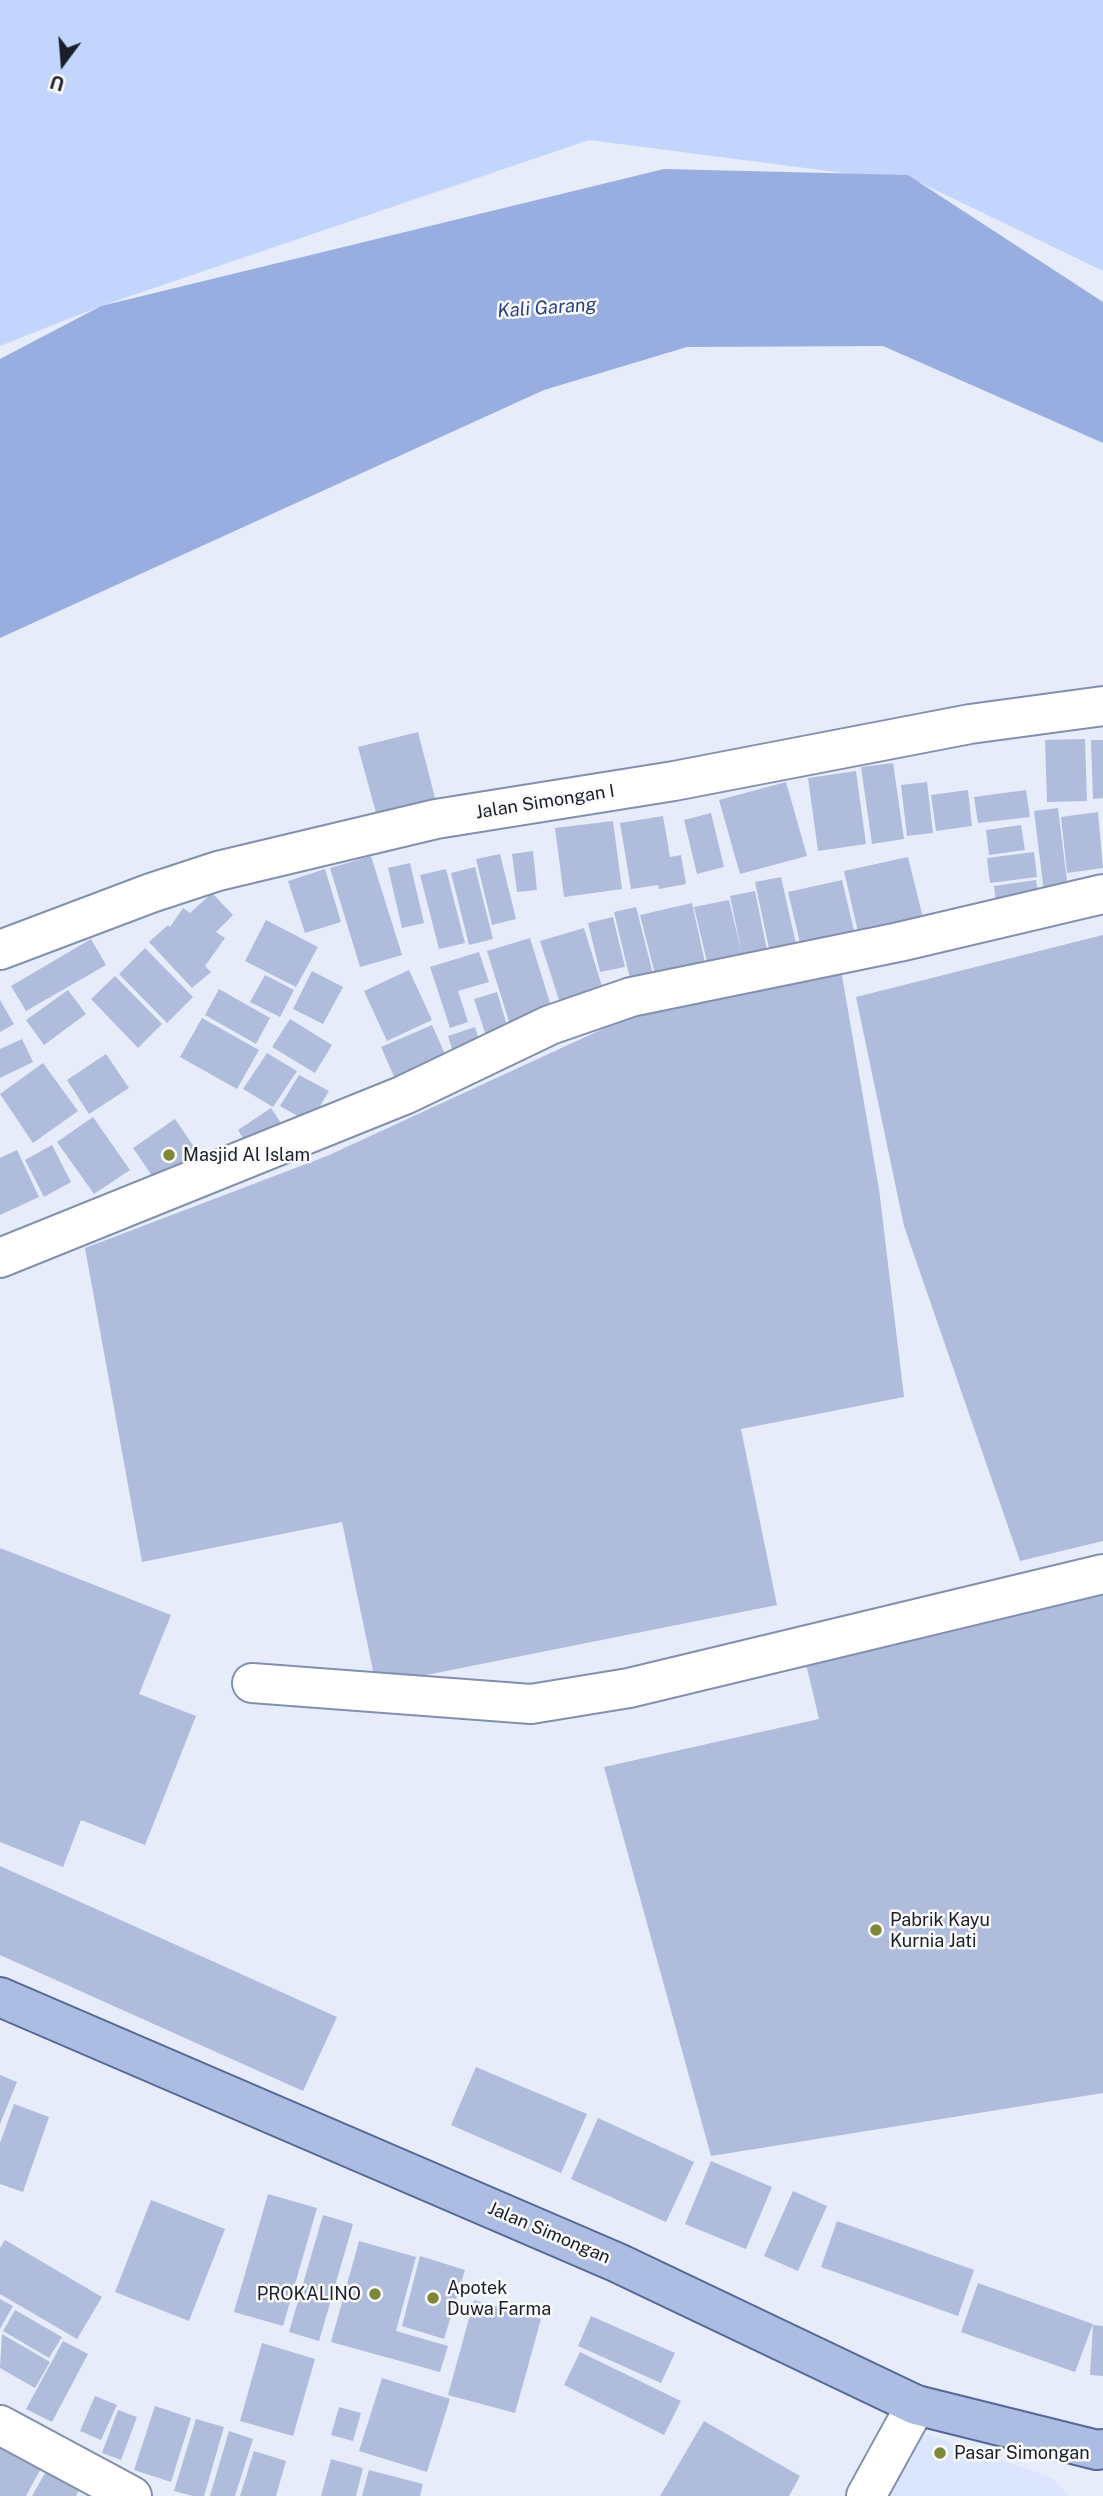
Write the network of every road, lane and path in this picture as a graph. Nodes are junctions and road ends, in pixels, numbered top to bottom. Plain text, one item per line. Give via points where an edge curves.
1 (1103, 706) edge
2 (1103, 894) edge
3 (0, 950) edge
4 (0, 1258) edge
5 (1103, 1574) edge
6 (252, 1683) dead end
7 (0, 1997) edge
8 (916, 2405) junction
9 (0, 2425) edge
10 (1101, 2455) edge
11 (132, 2496) edge
12 (866, 2496) edge

1 - 3 street, Jalan Simongan I via 970,724 674,781 436,819 218,871
2 - 4 street via 631,998 550,1026 404,1095
5 - 6 street via 629,1688 531,1704
7 - 8 main road, Jalan Simongan via 618,2263
8 - 10 main road, Jalan Simongan
8 - 12 street
9 - 11 street

